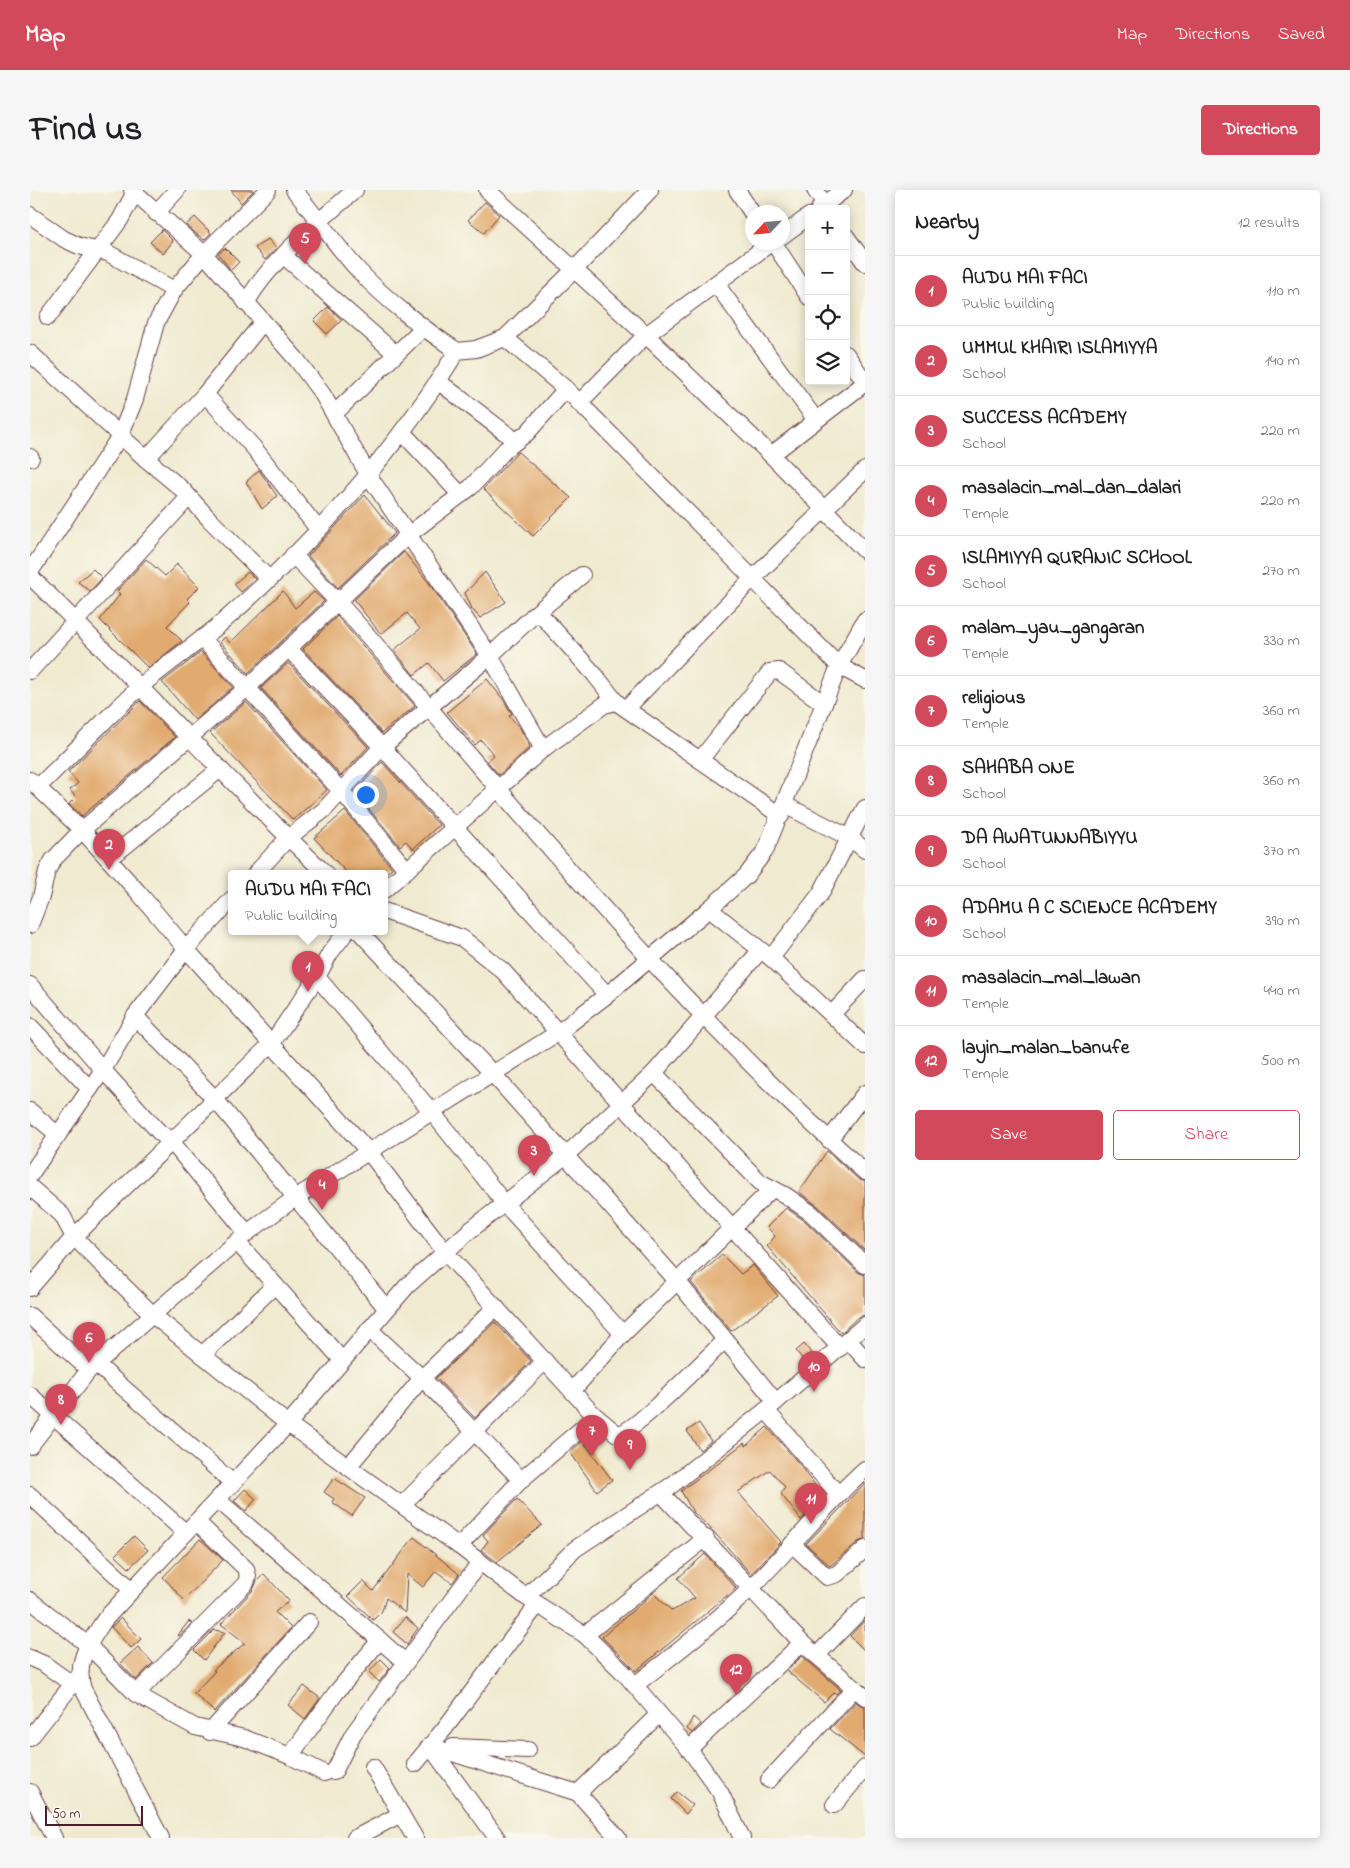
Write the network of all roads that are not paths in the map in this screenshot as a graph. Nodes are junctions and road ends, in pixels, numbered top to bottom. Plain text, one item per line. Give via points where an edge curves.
1 (177, 190) edge
2 (268, 190) edge
3 (294, 190) edge
4 (355, 190) edge
5 (488, 190) edge
6 (648, 190) edge
7 (737, 190) edge
8 (815, 190) edge
9 (844, 190) edge
10 (134, 191) edge
11 (747, 205) edge
12 (823, 205) edge
13 (826, 205) edge
14 (156, 213) junction
15 (30, 215) edge
16 (805, 219) edge
17 (321, 221) junction
18 (790, 230) edge
19 (850, 242) edge
20 (761, 250) edge
21 (777, 250) edge
22 (97, 251) junction
23 (204, 254) junction
24 (284, 256) junction
25 (865, 263) edge
26 (575, 269) junction
27 (716, 284) junction
28 (174, 290) junction
29 (808, 295) edge
30 (246, 303) junction
31 (48, 317) dead end
32 (263, 322) junction
33 (423, 328) junction
34 (646, 335) junction
35 (504, 338) junction
36 (457, 351) junction
37 (30, 353) edge
38 (396, 354) junction
39 (850, 360) edge
40 (438, 382) junction
41 (865, 383) edge
42 (566, 389) junction
43 (205, 394) junction
44 (579, 403) junction
45 (334, 414) junction
46 (816, 420) junction
47 (402, 432) junction
48 (120, 436) junction
49 (516, 441) junction
50 (771, 454) junction
51 (146, 459) junction
52 (865, 470) edge
53 (368, 476) junction
54 (461, 495) junction
55 (189, 497) junction
56 (824, 511) junction
57 (318, 529) junction
58 (408, 535) junction
59 (865, 551) edge
60 (292, 555) junction
61 (30, 572) edge
62 (582, 575) dead end
63 (30, 576) edge
64 (753, 578) junction
65 (269, 579) junction
66 (339, 601) junction
67 (534, 615) junction
68 (75, 620) junction
69 (865, 620) edge
70 (202, 638) junction
71 (289, 649) junction
72 (490, 656) junction
73 (840, 666) junction
74 (30, 671) edge
75 (865, 680) edge
76 (141, 686) junction
77 (248, 687) junction
78 (824, 704) junction
79 (621, 705) junction
80 (429, 708) junction
81 (190, 739) junction
82 (382, 747) junction
83 (543, 749) junction
84 (700, 760) junction
85 (219, 770) junction
86 (34, 784) edge
87 (499, 789) junction
88 (342, 792) junction
89 (865, 808) edge
90 (783, 811) junction
91 (454, 828) junction
92 (82, 830) junction
93 (288, 838) junction
94 (850, 838) junction
95 (865, 850) edge
96 (109, 859) junction
97 (259, 870) edge
98 (322, 870) edge
99 (407, 870) junction
100 (388, 887) edge
101 (228, 903) edge
102 (709, 909) junction
103 (388, 912) edge
104 (30, 925) edge
105 (345, 935) edge
106 (363, 935) edge
107 (186, 948) junction
108 (766, 955) junction
109 (650, 960) junction
110 (317, 977) junction
111 (865, 979) edge
112 (32, 993) edge
113 (607, 996) junction
114 (832, 1014) junction
115 (135, 1016) junction
116 (704, 1016) junction
117 (30, 1026) edge
118 (559, 1032) junction
119 (272, 1044) junction
120 (865, 1046) edge
121 (103, 1070) junction
122 (654, 1073) junction
123 (493, 1074) junction
124 (90, 1089) junction
125 (865, 1093) edge
126 (215, 1099) junction
127 (622, 1103) junction
128 (30, 1111) edge
129 (432, 1112) junction
130 (58, 1135) junction
131 (829, 1140) junction
132 (171, 1141) junction
133 (369, 1152) junction
134 (565, 1156) junction
135 (865, 1172) edge
136 (30, 1175) edge
137 (30, 1187) edge
138 (772, 1189) junction
139 (295, 1198) junction
140 (505, 1204) junction
141 (732, 1229) junction
142 (74, 1237) junction
143 (242, 1238) junction
144 (445, 1252) junction
145 (865, 1265) edge
146 (678, 1282) junction
147 (274, 1285) junction
148 (30, 1288) edge
149 (496, 1307) junction
150 (386, 1308) junction
151 (30, 1316) edge
152 (154, 1316) junction
153 (865, 1325) edge
154 (369, 1329) junction
155 (623, 1334) junction
156 (725, 1340) junction
157 (844, 1344) junction
158 (202, 1355) junction
159 (865, 1359) edge
160 (342, 1360) junction
161 (544, 1361) junction
162 (93, 1367) junction
163 (422, 1378) junction
164 (572, 1391) junction
165 (30, 1395) edge
166 (771, 1406) junction
167 (53, 1414) junction
168 (593, 1414) junction
169 (288, 1424) junction
170 (474, 1432) junction
171 (30, 1446) edge
172 (348, 1467) junction
173 (865, 1469) edge
174 (521, 1480) junction
175 (233, 1483) junction
176 (661, 1493) junction
177 (838, 1494) junction
178 (30, 1495) edge
179 (218, 1500) junction
180 (402, 1505) junction
181 (191, 1528) junction
182 (706, 1538) junction
183 (792, 1544) junction
184 (459, 1546) junction
185 (865, 1549) edge
186 (480, 1562) junction
187 (751, 1587) junction
188 (132, 1590) junction
189 (30, 1600) edge
190 (532, 1601) junction
191 (865, 1606) edge
192 (309, 1622) dead end
193 (585, 1635) junction
194 (380, 1640) junction
195 (802, 1642) junction
196 (88, 1645) junction
197 (817, 1655) junction
198 (30, 1658) edge
199 (405, 1662) junction
200 (75, 1680) junction
201 (635, 1685) junction
202 (860, 1692) edge
203 (136, 1694) junction
204 (659, 1714) junction
205 (210, 1732) junction
206 (30, 1738) edge
207 (430, 1746) junction
208 (690, 1749) junction
209 (528, 1750) dead end
210 (290, 1756) junction
211 (415, 1764) dead end
212 (450, 1766) dead end
213 (373, 1767) dead end
214 (865, 1768) edge
215 (769, 1780) dead end
216 (30, 1792) edge
217 (578, 1793) junction
218 (834, 1805) dead end
219 (401, 1814) junction
220 (54, 1838) edge
221 (161, 1838) edge
222 (355, 1838) edge
223 (415, 1838) edge
224 (497, 1838) edge
225 (618, 1838) edge
226 (742, 1838) edge

1 - 14 street
2 - 23 street
3 - 17 street
4 - 17 street
5 - 26 street
6 - 26 street
7 - 11 street
8 - 12 street
9 - 13 street
10 - 14 street
10 - 22 street via 120,220
14 - 23 street
15 - 22 street via 64,239
16 - 18 street
17 - 24 street
17 - 33 street via 358,270
19 - 25 street
20 - 27 street
21 - 29 street
22 - 28 street via 108,253
22 - 31 street
23 - 28 street
23 - 30 street
24 - 30 street via 254,289
24 - 38 street
26 - 34 street
26 - 35 street
27 - 34 street
27 - 46 street
28 - 48 street via 156,323 135,399
30 - 32 street
32 - 43 street
32 - 45 street via 297,360
33 - 36 street
33 - 38 street
34 - 44 street
34 - 50 street
35 - 36 street via 476,349
35 - 42 street
36 - 40 street
37 - 48 street
38 - 45 street
39 - 41 street
40 - 47 street
40 - 49 street
41 - 46 street
42 - 44 street
42 - 49 street
43 - 51 street
43 - 57 street via 254,448
44 - 64 street
45 - 53 street
46 - 50 street
47 - 53 street
47 - 54 street
48 - 51 street
48 - 61 street
49 - 54 street
50 - 56 street
51 - 55 street
52 - 56 street
53 - 57 street
53 - 58 street
54 - 58 street
55 - 65 street
55 - 68 street
56 - 59 street
56 - 64 street
57 - 60 street
58 - 66 street
58 - 72 street
60 - 65 street
60 - 66 street
62 - 67 street
63 - 68 street
64 - 73 street
64 - 79 street
65 - 70 street
66 - 71 street
66 - 80 street
67 - 72 street
67 - 79 street via 542,616
68 - 74 street
68 - 76 street
69 - 73 street
70 - 76 street
70 - 77 street
71 - 77 street
71 - 82 street
72 - 80 street
72 - 83 street
73 - 75 street
73 - 78 street
76 - 81 street
76 - 86 street
77 - 81 street
77 - 88 street
78 - 84 street via 775,670 770,672
78 - 90 street
79 - 83 street via 604,705
79 - 84 street
80 - 82 street
80 - 87 street
81 - 85 street
81 - 92 street
82 - 88 street
82 - 91 street
83 - 87 street
84 - 90 street
85 - 93 street
85 - 96 street
86 - 92 street
87 - 91 street
87 - 109 street
88 - 93 street
88 - 99 street
89 - 94 street
90 - 94 street
90 - 102 street via 765,851 746,876
91 - 99 street
91 - 113 street
92 - 96 street
92 - 104 street via 53,860
93 - 97 street
93 - 98 street
94 - 95 street
94 - 108 street via 821,893
96 - 107 street
99 - 100 street
101 - 107 street
102 - 108 street
102 - 109 street
103 - 118 street via 462,938 503,971
105 - 110 street
106 - 123 street
107 - 115 street
107 - 119 street
108 - 114 street
108 - 116 street
109 - 113 street
109 - 116 street
110 - 119 street
110 - 129 street
111 - 114 street
112 - 121 street
113 - 118 street
114 - 120 street
115 - 121 street
115 - 126 street
116 - 122 street
116 - 131 street
117 - 124 street
118 - 123 street
118 - 127 street
119 - 126 street
119 - 133 street
121 - 124 street
121 - 132 street
122 - 127 street
122 - 138 street via 760,1182
123 - 129 street
123 - 134 street
124 - 130 street
125 - 131 street
126 - 132 street
126 - 139 street
127 - 134 street
127 - 141 street
128 - 130 street
129 - 133 street
129 - 140 street
130 - 136 street
131 - 135 street
132 - 142 street
132 - 143 street
133 - 139 street
133 - 144 street
134 - 140 street
134 - 146 street
137 - 142 street via 62,1216
138 - 141 street
138 - 145 street via 811,1214
139 - 143 street
139 - 150 street
140 - 144 street
140 - 155 street
141 - 146 street
141 - 157 street
142 - 148 street
142 - 152 street
143 - 147 street
143 - 152 street
144 - 149 street
144 - 150 street
146 - 155 street
146 - 156 street
147 - 158 street
147 - 160 street
149 - 161 street
149 - 163 street
150 - 154 street
151 - 162 street
152 - 158 street
152 - 162 street
153 - 157 street
154 - 160 street
154 - 163 street
155 - 164 street
156 - 166 street
156 - 168 street via 623,1433 616,1434
157 - 159 street
157 - 166 street
158 - 169 street
160 - 169 street
161 - 164 street
161 - 170 street
162 - 167 street
162 - 175 street
163 - 170 street
163 - 172 street
164 - 168 street
165 - 167 street
166 - 176 street
166 - 177 street
167 - 171 street
167 - 181 street
168 - 174 street via 592,1419
169 - 172 street
169 - 175 street
170 - 174 street
170 - 180 street
172 - 180 street
173 - 177 street
174 - 184 street
175 - 179 street
176 - 182 street
176 - 190 street via 575,1549
177 - 183 street
178 - 188 street
179 - 181 street
179 - 194 street
180 - 184 street
181 - 188 street
181 - 203 street via 246,1569 246,1583
182 - 187 street
182 - 193 street
183 - 185 street via 827,1577 837,1574
183 - 187 street
184 - 186 street
186 - 190 street
186 - 199 street
187 - 195 street
187 - 201 street
188 - 196 street via 105,1619
189 - 196 street
190 - 193 street
190 - 207 street
191 - 197 street
192 - 205 street
193 - 201 street
194 - 199 street
194 - 210 street
195 - 197 street
195 - 208 street
196 - 200 street
196 - 203 street
197 - 202 street
198 - 200 street
199 - 210 street via 329,1772
200 - 206 street
200 - 221 street via 83,1689
201 - 204 street
202 - 215 street
203 - 205 street
204 - 208 street
204 - 217 street
205 - 210 street via 244,1738
207 - 209 street
207 - 211 street
207 - 217 street
207 - 224 street
208 - 226 street via 720,1792
212 - 224 street
213 - 219 street
214 - 218 street
216 - 220 street
217 - 225 street
219 - 222 street
219 - 223 street

